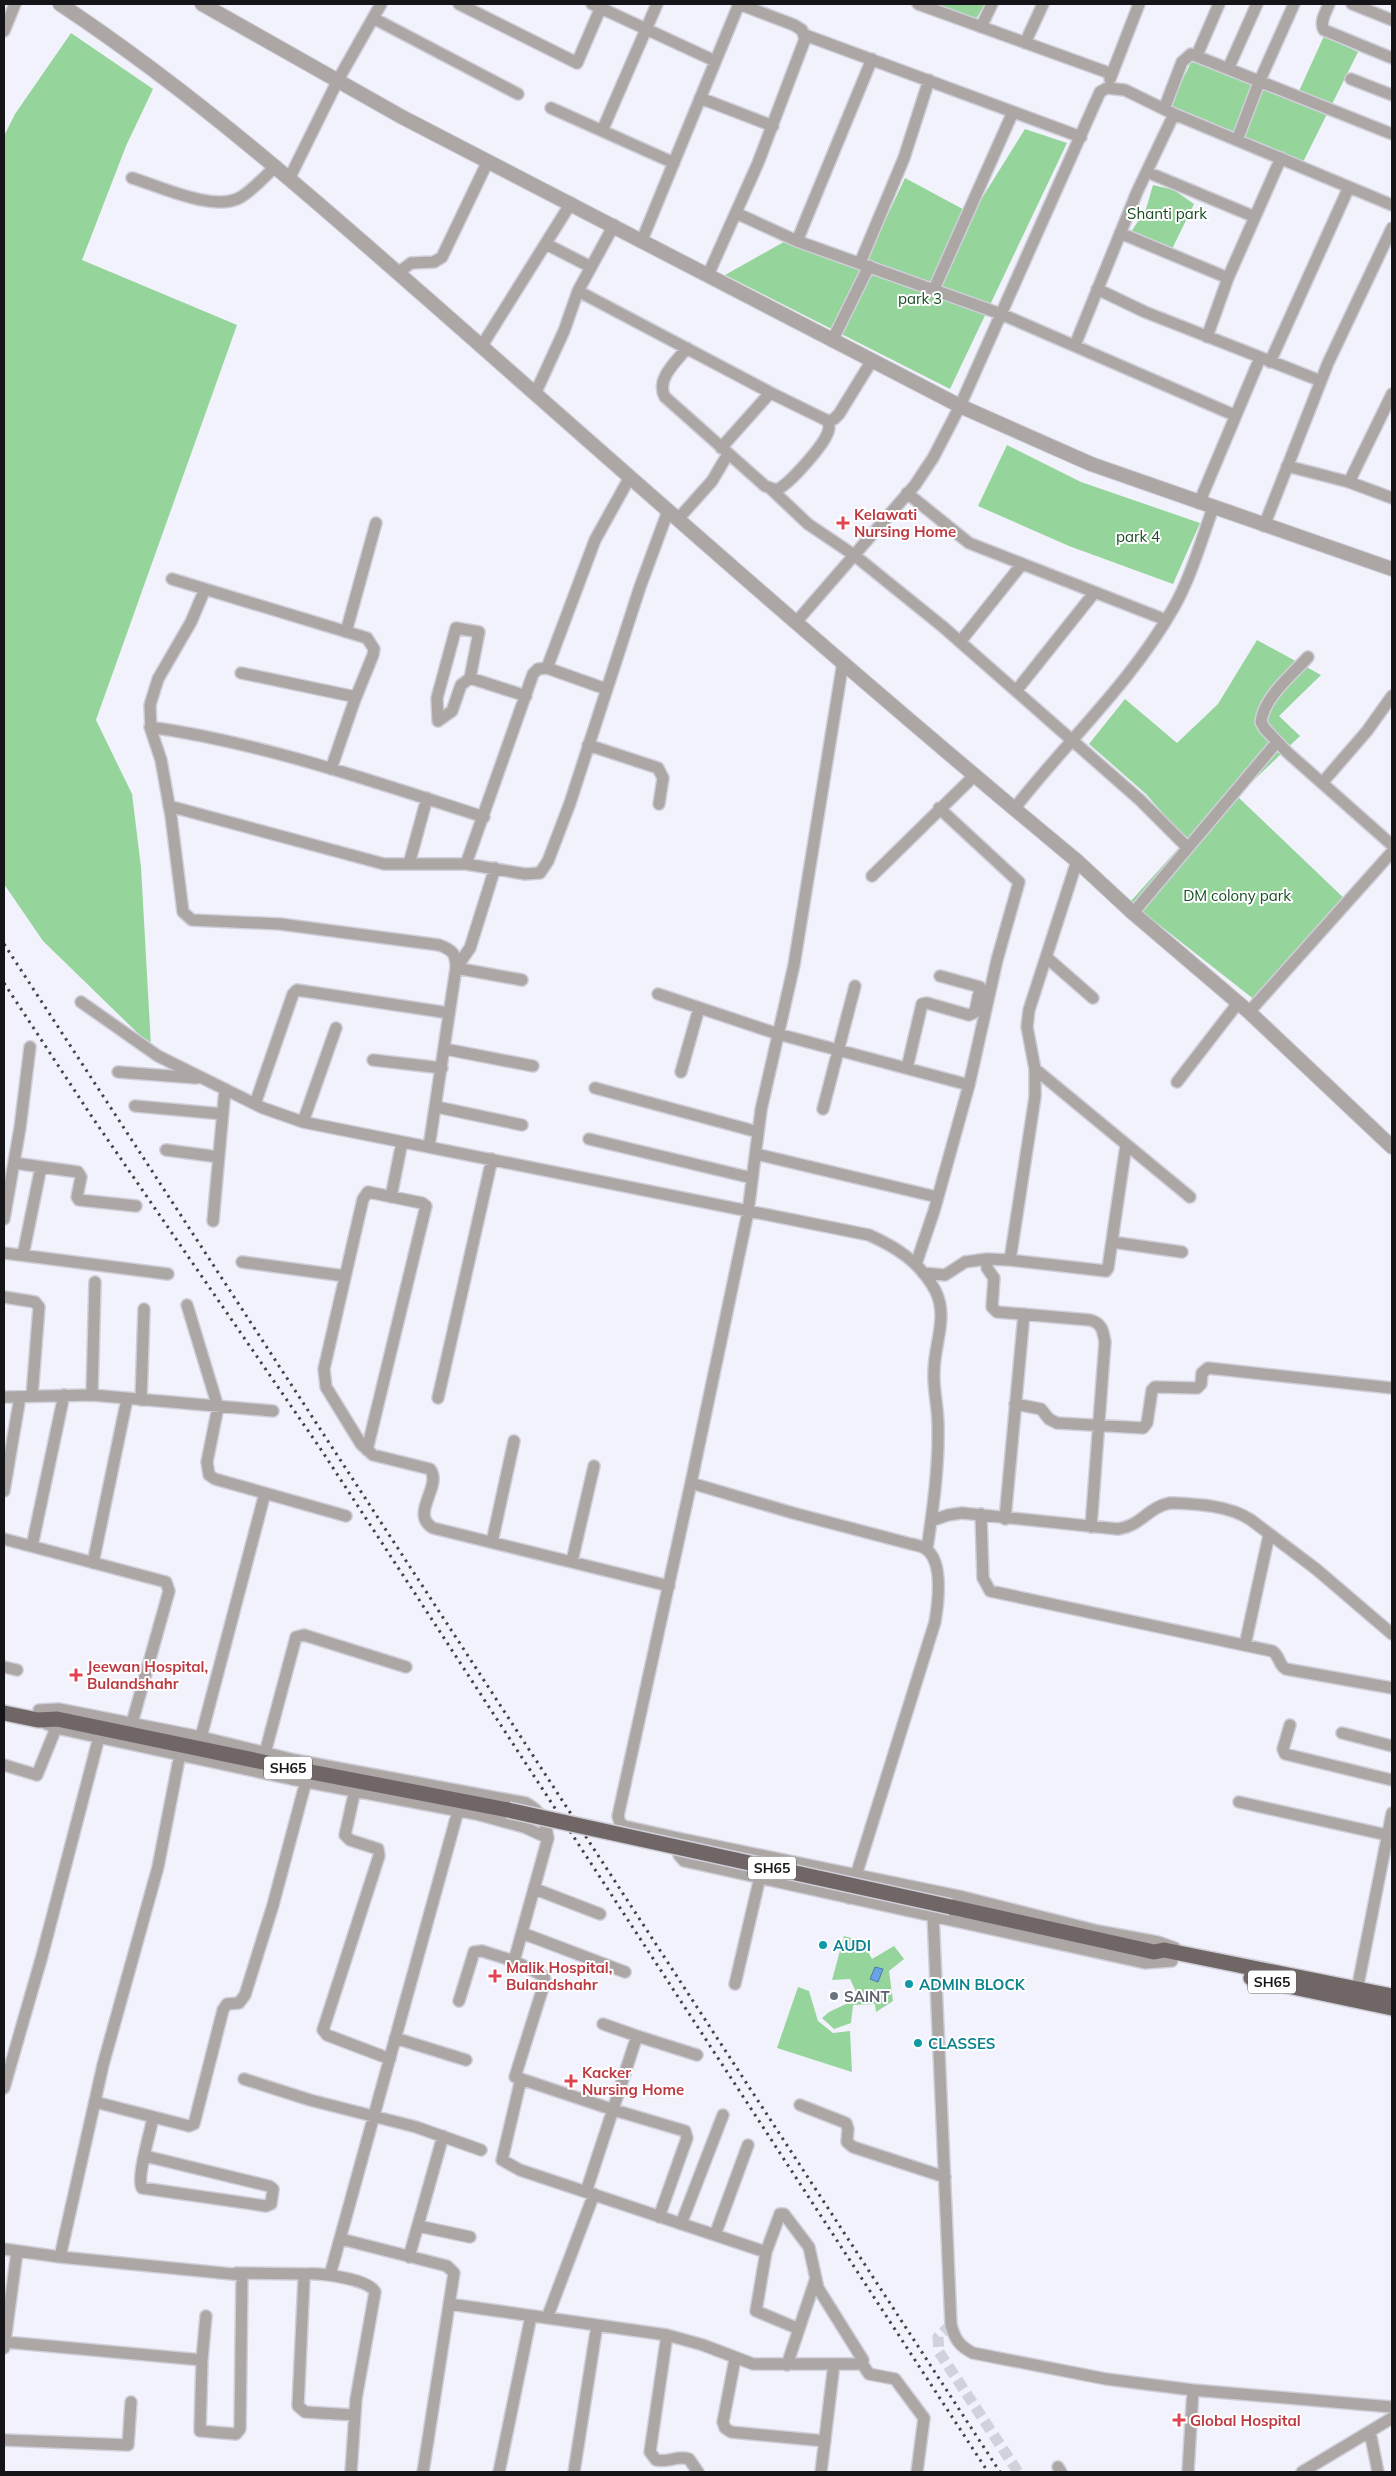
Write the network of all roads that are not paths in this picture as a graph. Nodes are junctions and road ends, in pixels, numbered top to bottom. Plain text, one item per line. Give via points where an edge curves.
1 (15, 4) edge
2 (60, 4) edge
3 (202, 4) edge
4 (381, 4) edge
5 (459, 4) edge
6 (657, 4) edge
7 (739, 4) edge
8 (918, 4) edge
9 (992, 4) edge
10 (1043, 4) edge
11 (1139, 4) edge
12 (1219, 4) edge
13 (1258, 4) edge
14 (1294, 4) edge
15 (1329, 4) edge
16 (1352, 4) edge
17 (597, 6) edge
18 (373, 18) junction
19 (1392, 20) edge
20 (981, 27) junction
21 (647, 30) junction
22 (4, 31) edge
23 (805, 35) junction
24 (1025, 43) junction
25 (1197, 55) junction
26 (1392, 58) edge
27 (872, 59) junction
28 (715, 62) junction
29 (1228, 69) junction
30 (1112, 74) junction
31 (1351, 79) dead end
32 (338, 80) junction
33 (929, 80) junction
34 (1260, 80) junction
35 (1107, 88) junction
36 (518, 94) dead end
37 (1392, 95) edge
38 (700, 98) junction
39 (552, 108) dead end
40 (1013, 112) junction
41 (1169, 112) junction
42 (773, 126) junction
43 (602, 131) junction
44 (1392, 134) edge
45 (1081, 137) junction
46 (1237, 140) junction
47 (1281, 158) junction
48 (488, 161) junction
49 (674, 163) junction
50 (276, 166) junction
51 (1146, 172) junction
52 (290, 177) junction
53 (132, 178) dead end
54 (1349, 186) junction
55 (571, 203) junction
56 (1392, 205) edge
57 (736, 213) junction
58 (1255, 217) junction
59 (614, 225) junction
60 (1392, 228) edge
61 (1120, 234) junction
62 (642, 240) junction
63 (797, 241) junction
64 (546, 244) junction
65 (864, 264) junction
66 (591, 267) junction
67 (398, 273) junction
68 (708, 275) junction
69 (1228, 278) junction
70 (934, 289) junction
71 (1097, 289) junction
72 (578, 291) junction
73 (1001, 314) junction
74 (1207, 337) junction
75 (832, 341) junction
76 (1075, 346) junction
77 (481, 347) junction
78 (687, 348) junction
79 (1265, 360) junction
80 (871, 362) junction
81 (1321, 381) junction
82 (770, 393) junction
83 (536, 394) junction
84 (1392, 394) edge
85 (960, 406) junction
86 (1234, 415) junction
87 (828, 421) junction
88 (725, 451) junction
89 (1287, 466) junction
90 (630, 477) junction
91 (1349, 482) junction
92 (770, 488) junction
93 (907, 494) junction
94 (1392, 498) edge
95 (1199, 503) junction
96 (1213, 508) junction
97 (673, 515) junction
98 (376, 524) dead end
99 (1264, 526) junction
100 (854, 555) junction
101 (1022, 564) junction
102 (1392, 569) edge
103 (172, 579) dead end
104 (205, 589) junction
105 (1094, 592) junction
106 (1166, 620) junction
107 (797, 622) junction
108 (346, 632) junction
109 (960, 642) junction
110 (1308, 657) dead end
111 (843, 662) junction
112 (547, 668) junction
113 (241, 673) dead end
114 (470, 678) junction
115 (606, 690) junction
116 (1016, 691) junction
117 (526, 696) junction
118 (1392, 696) edge
119 (356, 697) junction
120 (150, 727) junction
121 (1073, 740) junction
122 (1277, 742) junction
123 (588, 745) junction
124 (331, 769) junction
125 (975, 775) junction
126 (1322, 783) junction
127 (427, 798) junction
128 (659, 804) dead end
129 (170, 806) junction
130 (939, 808) junction
131 (1014, 809) junction
132 (484, 817) junction
133 (1392, 845) edge
134 (1188, 848) junction
135 (1392, 852) edge
136 (1077, 861) junction
137 (409, 864) junction
138 (466, 864) junction
139 (494, 868) junction
140 (872, 876) dead end
141 (1133, 913) junction
142 (1046, 957) junction
143 (456, 968) junction
144 (940, 976) dead end
145 (522, 980) dead end
146 (855, 986) dead end
147 (658, 994) dead end
148 (1093, 998) dead end
149 (81, 1002) dead end
150 (1238, 1003) junction
151 (699, 1008) junction
152 (1249, 1012) junction
153 (449, 1013) junction
154 (336, 1028) dead end
155 (778, 1034) junction
156 (30, 1047) dead end
157 (444, 1049) junction
158 (838, 1050) junction
159 (373, 1060) dead end
160 (533, 1066) dead end
161 (442, 1068) junction
162 (907, 1068) junction
163 (1035, 1069) junction
164 (118, 1072) dead end
165 (680, 1072) dead end
166 (202, 1078) junction
167 (1177, 1082) dead end
168 (968, 1085) junction
169 (595, 1088) dead end
170 (225, 1089) junction
171 (255, 1104) junction
172 (136, 1106) dead end
173 (436, 1107) junction
174 (822, 1109) dead end
175 (223, 1114) junction
176 (302, 1122) junction
177 (522, 1125) dead end
178 (758, 1132) junction
179 (589, 1139) dead end
180 (402, 1142) junction
181 (1126, 1144) junction
182 (429, 1147) junction
183 (1392, 1147) edge
184 (166, 1150) dead end
185 (756, 1154) junction
186 (219, 1157) junction
187 (492, 1159) junction
188 (14, 1163) junction
189 (41, 1167) junction
190 (752, 1178) junction
191 (391, 1196) junction
192 (937, 1197) junction
193 (1190, 1197) dead end
194 (136, 1206) dead end
195 (748, 1212) junction
196 (4, 1219) edge
197 (212, 1222) dead end
198 (1112, 1242) junction
199 (1182, 1252) dead end
200 (4, 1253) edge
201 (23, 1255) junction
202 (987, 1259) junction
203 (1010, 1260) junction
204 (242, 1262) dead end
205 (919, 1269) junction
206 (168, 1274) dead end
207 (345, 1276) junction
208 (95, 1282) dead end
209 (4, 1297) edge
210 (187, 1305) dead end
211 (144, 1309) dead end
212 (1024, 1314) junction
213 (1392, 1388) edge
214 (92, 1395) junction
215 (32, 1396) junction
216 (64, 1396) junction
217 (4, 1397) edge
218 (20, 1397) junction
219 (438, 1398) dead end
220 (127, 1399) junction
221 (141, 1400) junction
222 (1015, 1404) junction
223 (218, 1406) junction
224 (274, 1411) dead end
225 (1098, 1426) junction
226 (514, 1441) dead end
227 (366, 1450) junction
228 (594, 1466) dead end
229 (691, 1483) junction
230 (4, 1490) edge
231 (265, 1493) junction
232 (981, 1514) junction
233 (346, 1516) dead end
234 (1005, 1519) junction
235 (931, 1521) junction
236 (1091, 1528) junction
237 (1269, 1535) junction
238 (4, 1539) edge
239 (492, 1542) junction
240 (32, 1546) junction
241 (927, 1550) junction
242 (572, 1561) junction
243 (93, 1563) junction
244 (668, 1586) junction
245 (1392, 1634) edge
246 (1245, 1645) junction
247 (4, 1667) edge
248 (406, 1667) dead end
249 (17, 1670) dead end
250 (1392, 1688) edge
251 (4, 1702) edge
252 (4, 1713) edge
253 (38, 1715) junction
254 (132, 1723) junction
255 (57, 1724) junction
256 (1290, 1725) dead end
257 (1342, 1733) dead end
258 (99, 1737) junction
259 (200, 1737) junction
260 (1392, 1746) edge
261 (265, 1752) junction
262 (180, 1754) junction
263 (4, 1766) edge
264 (1392, 1780) edge
265 (306, 1781) junction
266 (355, 1790) junction
267 (1239, 1802) dead end
268 (458, 1811) junction
269 (1390, 1824) edge
270 (548, 1838) junction
271 (686, 1840) junction
272 (856, 1874) junction
273 (760, 1877) junction
274 (535, 1889) junction
275 (849, 1898) junction
276 (600, 1914) dead end
277 (933, 1914) junction
278 (522, 1932) junction
279 (1177, 1958) junction
280 (514, 1961) junction
281 (625, 1972) dead end
282 (735, 1984) dead end
283 (1357, 1994) junction
284 (1392, 1996) edge
285 (459, 2001) dead end
286 (1392, 2008) edge
287 (603, 2024) dead end
288 (637, 2036) junction
289 (395, 2038) junction
290 (697, 2055) dead end
291 (390, 2059) junction
292 (466, 2060) dead end
293 (244, 2078) dead end
294 (521, 2079) junction
295 (4, 2088) edge
296 (95, 2102) junction
297 (800, 2105) dead end
298 (614, 2110) junction
299 (723, 2115) dead end
300 (154, 2117) junction
301 (375, 2117) junction
302 (444, 2136) junction
303 (748, 2145) dead end
304 (480, 2150) dead end
305 (145, 2156) junction
306 (945, 2177) junction
307 (590, 2193) junction
308 (659, 2217) junction
309 (681, 2224) junction
310 (418, 2226) junction
311 (715, 2235) junction
312 (470, 2237) dead end
313 (341, 2239) junction
314 (4, 2249) edge
315 (17, 2252) junction
316 (766, 2252) junction
317 (60, 2257) junction
318 (409, 2257) junction
319 (235, 2273) junction
320 (306, 2274) junction
321 (330, 2275) junction
322 (815, 2280) junction
323 (449, 2304) junction
324 (206, 2316) dead end
325 (531, 2316) junction
326 (547, 2318) junction
327 (597, 2325) junction
328 (799, 2329) junction
329 (667, 2335) junction
330 (4, 2346) edge
331 (735, 2359) junction
332 (202, 2360) junction
333 (862, 2362) junction
334 (834, 2364) junction
335 (787, 2365) junction
336 (1193, 2390) junction
337 (131, 2402) dead end
338 (1392, 2407) edge
339 (354, 2415) junction
340 (1392, 2418) edge
341 (1370, 2432) junction
342 (4, 2440) edge
343 (825, 2441) junction
344 (350, 2472) edge
345 (423, 2472) edge
346 (499, 2472) edge
347 (574, 2472) edge
348 (698, 2472) edge
349 (821, 2472) edge
350 (917, 2472) edge
351 (1188, 2472) edge
352 (1302, 2472) edge
353 (1378, 2472) edge

1 - 22 street
2 - 50 street via 167,78
3 - 32 street
4 - 18 street
5 - 17 street via 577,63
6 - 21 street
7 - 23 street via 794,25
7 - 28 street
8 - 20 street
9 - 20 street
10 - 24 street
11 - 30 street
12 - 25 street
13 - 29 street
14 - 34 street
15 - 26 street via 1322,20 1324,30
16 - 19 street
17 - 21 street
18 - 32 street
18 - 36 street
20 - 24 street
21 - 28 street
21 - 43 street
23 - 27 street
23 - 42 street
24 - 30 street
25 - 29 street
25 - 41 street via 1191,54 1182,62
27 - 33 street
27 - 63 street
28 - 38 street
29 - 34 street
30 - 35 street
31 - 37 street
32 - 48 street
32 - 52 street
33 - 40 street
33 - 65 street
34 - 44 street
34 - 46 street
35 - 41 street via 1125,90
35 - 45 street via 1096,98
38 - 42 street
38 - 49 street
39 - 43 street
40 - 45 street
40 - 70 street
41 - 46 street
41 - 51 street
42 - 57 street
43 - 49 street
45 - 73 street
46 - 47 street
47 - 54 street
47 - 58 street
48 - 55 street
48 - 67 street via 442,257 434,262 412,263
49 - 62 street
50 - 52 street
50 - 53 street via 241,197 220,202 194,198
51 - 58 street
51 - 61 street
52 - 67 street
54 - 56 street
54 - 79 street
55 - 59 street
55 - 64 street
57 - 63 street
57 - 68 street
58 - 69 street
59 - 62 street
59 - 66 street
60 - 81 street
61 - 69 street
61 - 71 street
62 - 68 street
63 - 65 street
64 - 66 street
64 - 77 street
65 - 70 street
65 - 75 street
66 - 72 street
67 - 77 street
68 - 75 street
69 - 74 street
70 - 73 street
71 - 74 street
71 - 76 street
72 - 78 street
72 - 83 street
73 - 76 street
73 - 85 street
74 - 79 street
75 - 80 street
76 - 86 street
77 - 83 street
78 - 82 street
78 - 88 street via 663,379 662,391 670,403
79 - 81 street
79 - 86 street
80 - 85 street
80 - 87 street via 839,414
81 - 89 street
82 - 87 street
82 - 88 street
83 - 90 street
84 - 91 street
85 - 93 street via 933,458
85 - 95 street via 1090,464
86 - 95 street
87 - 92 street via 828,434 815,451 781,488
88 - 92 street
88 - 97 street via 712,481
89 - 91 street
89 - 99 street
90 - 97 street
90 - 112 street via 595,540
91 - 94 street
92 - 100 street via 808,524
93 - 100 street
93 - 101 street via 964,540
95 - 96 street
96 - 99 street
96 - 106 street via 1181,593
97 - 107 street
97 - 115 street
98 - 108 street
99 - 102 street
100 - 107 street
100 - 109 street
101 - 105 street
101 - 109 street
103 - 104 street
104 - 108 street
104 - 120 street via 191,622 158,679 150,705
105 - 106 street
105 - 116 street
106 - 121 street via 1118,690
107 - 111 street
108 - 119 street via 367,638 374,648
109 - 116 street
110 - 122 street via 1276,693 1262,716 1265,730
111 - 125 street
111 - 155 street via 794,965
112 - 115 street
112 - 117 street via 538,669 533,674
113 - 119 street
114 - 114 street via 479,632 456,628 436,698 438,720 452,711 460,685
114 - 117 street
115 - 123 street
116 - 121 street
117 - 132 street
118 - 126 street via 1368,731
119 - 124 street
120 - 124 street via 188,733
120 - 129 street via 161,760
121 - 131 street
121 - 134 street
122 - 126 street
122 - 134 street
123 - 128 street via 658,768 664,778
123 - 139 street via 544,869 534,875
124 - 127 street
125 - 130 street
125 - 131 street
126 - 133 street
127 - 132 street
127 - 137 street
129 - 137 street via 362,859 384,864
129 - 143 street via 179,893 187,918 280,924 439,945 454,954
130 - 140 street
130 - 168 street via 1019,882
131 - 136 street
132 - 138 street
134 - 141 street
135 - 152 street
136 - 141 street
136 - 142 street
137 - 138 street
138 - 139 street
139 - 143 street via 470,948
141 - 150 street
142 - 148 street
142 - 163 street via 1029,1010 1027,1027
143 - 145 street
143 - 153 street
144 - 162 street via 980,987 975,1012 969,1015 922,1004
146 - 158 street
147 - 151 street
149 - 166 street via 134,1041
150 - 152 street
150 - 167 street
151 - 155 street
151 - 165 street
152 - 183 street
153 - 157 street
153 - 171 street via 297,990
154 - 176 street
155 - 158 street
155 - 178 street
156 - 188 street
157 - 160 street
157 - 161 street
158 - 162 street
158 - 174 street
159 - 161 street
161 - 173 street
162 - 168 street
163 - 181 street
163 - 203 street via 1035,1097
164 - 166 street
166 - 170 street
168 - 192 street
169 - 178 street
170 - 171 street
170 - 175 street
171 - 176 street
172 - 175 street
173 - 177 street
173 - 182 street
175 - 186 street
176 - 180 street
178 - 185 street
179 - 190 street
180 - 182 street
180 - 191 street
181 - 193 street
181 - 198 street
182 - 187 street
184 - 186 street
185 - 190 street
185 - 192 street
186 - 197 street
187 - 195 street
187 - 219 street
188 - 189 street
188 - 196 street
189 - 194 street via 80,1173 79,1200
189 - 201 street
190 - 195 street
191 - 207 street via 368,1192 363,1198
191 - 227 street via 422,1203 426,1210
192 - 205 street
195 - 205 street via 869,1235 895,1246
195 - 229 street
198 - 199 street
198 - 203 street via 1108,1268 1101,1272
200 - 201 street
201 - 206 street
202 - 203 street
202 - 205 street via 965,1262 945,1275
202 - 212 street via 987,1268 994,1278 994,1310
204 - 207 street
205 - 235 street via 934,1289 942,1321 934,1370 938,1426
207 - 227 street via 324,1379 326,1388
208 - 214 street
209 - 215 street via 35,1302 39,1307
210 - 223 street
211 - 221 street
212 - 222 street
212 - 225 street via 1090,1320 1102,1326 1105,1342
213 - 225 street via 1208,1368 1202,1373 1201,1384 1197,1388 1155,1387 1147,1423 1142,1428
214 - 216 street
214 - 220 street
215 - 216 street
215 - 218 street
216 - 240 street
217 - 218 street
218 - 230 street
220 - 221 street
220 - 243 street
221 - 223 street
222 - 225 street via 1041,1409 1052,1422
222 - 234 street
223 - 224 street
223 - 231 street via 207,1462 209,1475
225 - 236 street
226 - 239 street
227 - 239 street via 373,1455 430,1469 433,1477 424,1515 428,1525
228 - 242 street
229 - 241 street
229 - 244 street
231 - 233 street
231 - 259 street
232 - 234 street
232 - 235 street via 962,1512
232 - 246 street via 982,1578 990,1591
234 - 236 street
235 - 241 street
236 - 237 street via 1130,1528 1160,1505 1170,1502 1241,1513
237 - 245 street
237 - 246 street
238 - 240 street
239 - 242 street
240 - 243 street
241 - 272 street via 934,1562 939,1595 935,1622
242 - 244 street
243 - 254 street via 168,1585
244 - 271 street via 618,1819 624,1826
246 - 250 street via 1272,1651 1286,1669
247 - 249 street
248 - 261 street via 304,1635 296,1637
251 - 253 main road, SH65
252 - 253 main road, SH65
253 - 254 street via 59,1709
253 - 255 main road, SH65
254 - 259 street
255 - 258 street
255 - 263 street via 37,1775
255 - 279 main road, SH65, bridge via 508,1810 1154,1952 1164,1950
256 - 264 street via 1284,1754
257 - 260 street
258 - 262 street
258 - 295 street
259 - 261 street
261 - 270 street via 526,1803 536,1809 545,1822
262 - 265 street
262 - 296 street via 154,1884
265 - 266 street
265 - 300 street via 245,1995 238,2003 226,2004 223,2010 194,2124 189,2126
266 - 268 street
266 - 291 street via 346,1836 378,1849 379,1856 323,2030 327,2035
267 - 269 street
268 - 270 street via 524,1827
268 - 289 street
269 - 283 street
270 - 274 street
271 - 272 street
271 - 273 street via 682,1842 679,1855 684,1861
272 - 275 street
272 - 279 street via 1158,1942 1173,1947
273 - 275 street
273 - 282 street
274 - 276 street
274 - 278 street
275 - 277 street
277 - 279 street via 1145,1963
277 - 306 street
278 - 280 street
278 - 281 street
279 - 283 main road, SH65
280 - 285 street via 482,1951 474,1952
280 - 294 street via 544,1976 515,2077
283 - 284 main road, SH65
283 - 286 main road, SH65
287 - 288 street
288 - 290 street
288 - 298 street
289 - 291 street
289 - 292 street
291 - 301 street
293 - 301 street
294 - 298 street
294 - 307 street via 502,2160 520,2170
296 - 300 street
296 - 317 street
297 - 306 street via 846,2123 847,2142 853,2147
298 - 307 street
298 - 308 street via 686,2132
299 - 309 street
300 - 305 street
301 - 302 street
301 - 313 street
302 - 304 street
302 - 310 street
303 - 311 street
305 - 305 street via 140,2181 142,2188 266,2206 271,2204 273,2189 269,2186
306 - 336 street via 951,2325 955,2340 963,2348 973,2353 1106,2379
307 - 308 street
307 - 326 street
308 - 309 street
309 - 311 street
310 - 312 street
310 - 318 street
311 - 316 street
313 - 318 street
313 - 321 street
314 - 315 street
315 - 317 street
315 - 330 street
316 - 322 street via 782,2213 809,2247
316 - 328 street via 756,2311
317 - 319 street
318 - 323 street via 451,2268 455,2280
319 - 320 street
319 - 332 street via 244,2278 240,2429 236,2434 200,2431
320 - 321 street
320 - 339 street via 298,2406 305,2412
321 - 339 street via 370,2286 375,2292
322 - 328 street
322 - 333 street via 863,2357
323 - 325 street
323 - 345 street
324 - 332 street
325 - 326 street
325 - 346 street
326 - 327 street
327 - 329 street
327 - 347 street
328 - 335 street
329 - 331 street via 703,2345
329 - 348 street via 650,2452 660,2461 690,2459
330 - 332 street
331 - 335 street via 753,2364
331 - 343 street via 725,2428 731,2432
333 - 334 street
333 - 350 street via 869,2374 895,2379 924,2418
334 - 335 street
334 - 343 street
336 - 338 street
336 - 351 street
337 - 342 street via 128,2446
339 - 344 street
340 - 341 street
341 - 352 street
341 - 353 street
343 - 349 street

